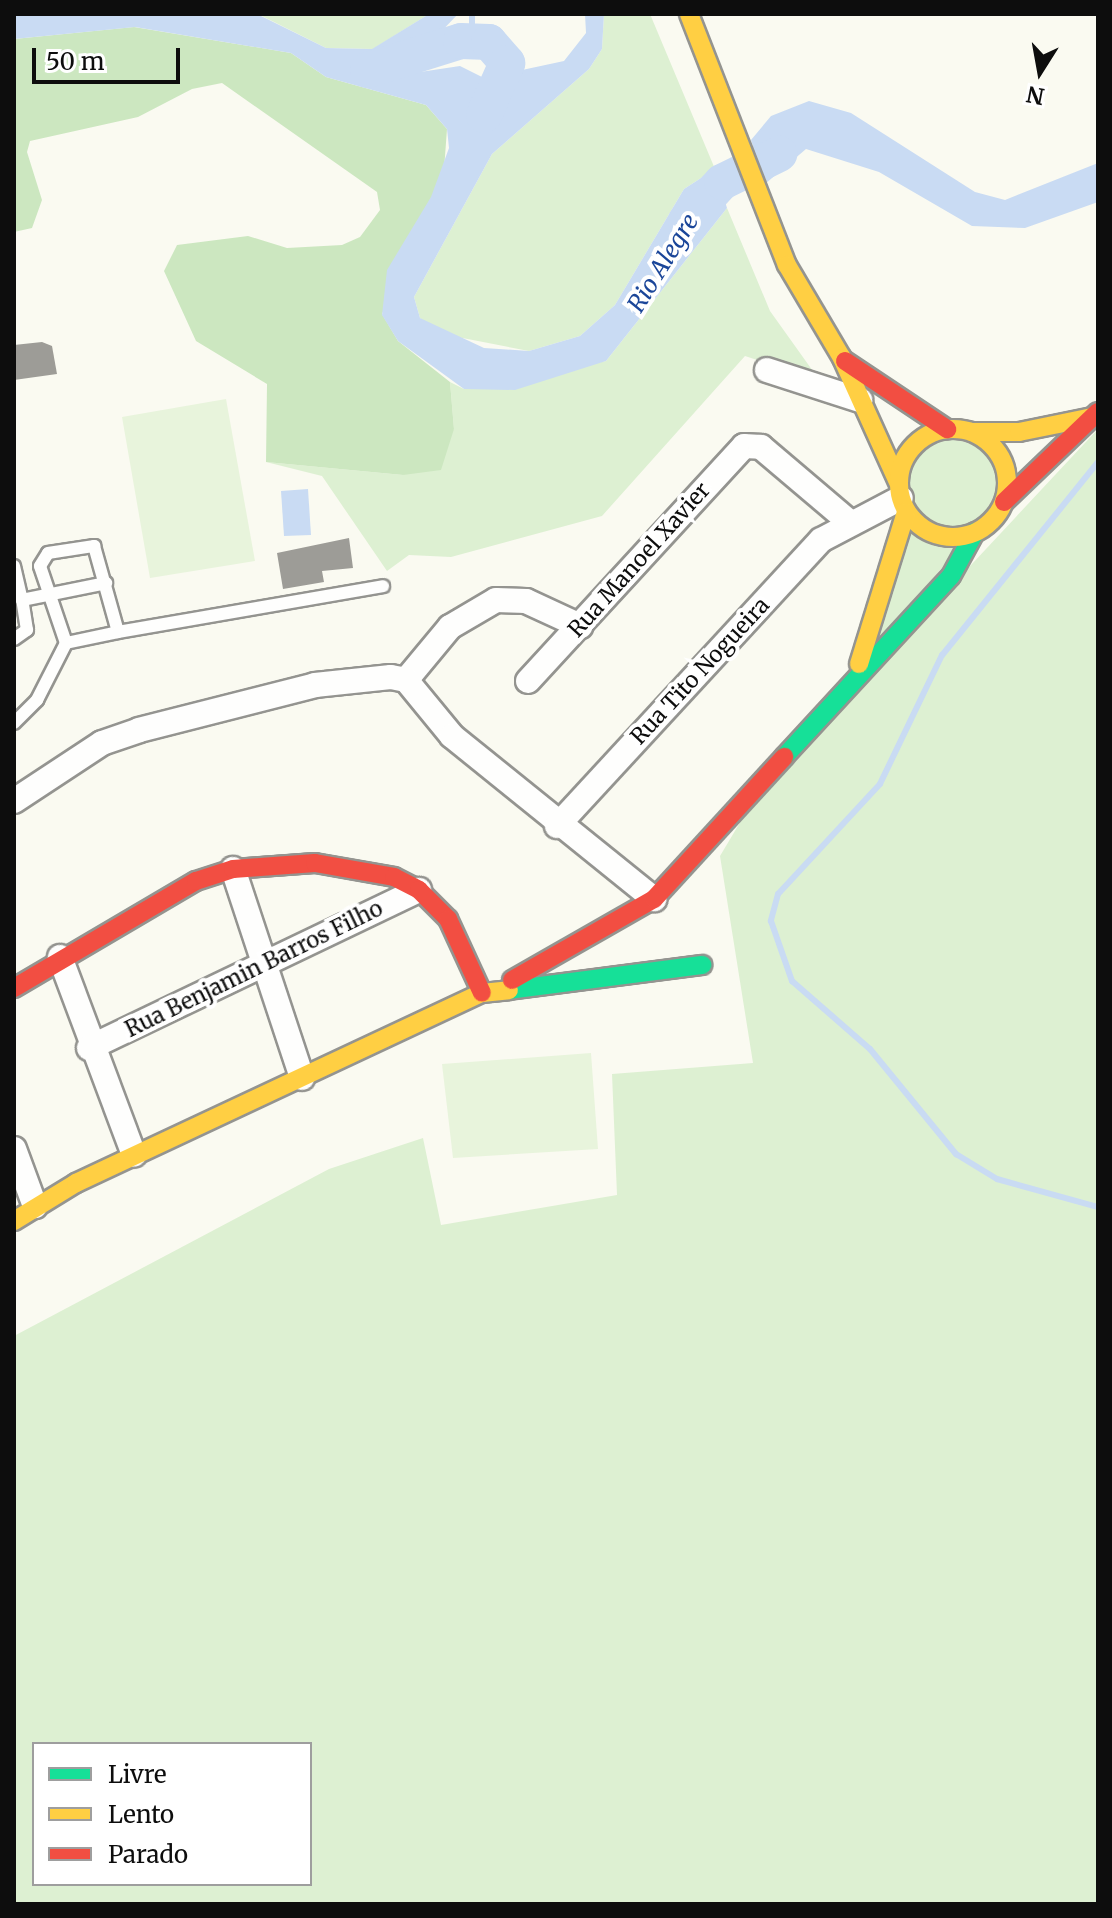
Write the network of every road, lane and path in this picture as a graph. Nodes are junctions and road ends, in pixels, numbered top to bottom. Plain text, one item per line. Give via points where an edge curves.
1 (689, 14) edge
2 (842, 358) junction
3 (767, 370) dead end
4 (860, 400) junction
5 (1096, 414) edge
6 (947, 429) junction
7 (972, 432) junction
8 (902, 497) junction
9 (1004, 502) junction
10 (847, 520) junction
11 (975, 532) junction
12 (14, 566) edge
13 (106, 583) junction
14 (383, 586) dead end
15 (50, 595) junction
16 (22, 600) junction
17 (580, 626) junction
18 (118, 632) junction
19 (14, 639) edge
20 (66, 643) junction
21 (856, 674) junction
22 (406, 680) junction
23 (528, 681) dead end
24 (14, 723) edge
25 (14, 801) edge
26 (557, 826) junction
27 (233, 869) junction
28 (419, 890) junction
29 (654, 899) junction
30 (60, 957) junction
31 (262, 964) junction
32 (702, 965) dead end
33 (14, 988) edge
34 (482, 993) junction
35 (89, 1048) junction
36 (302, 1078) junction
37 (14, 1149) edge
38 (134, 1155) junction
39 (35, 1206) junction
40 (14, 1221) edge

1 - 2 main road via 766,217 810,313
2 - 4 main road
2 - 6 main road
3 - 4 street
4 - 8 main road
5 - 7 main road via 1019,432
5 - 9 main road
6 - 7 main road
6 - 8 main road via 909,450
7 - 9 main road via 998,453
8 - 10 street
8 - 11 main road via 941,535
8 - 21 main road
9 - 11 main road
10 - 17 street, Rua Manoel Xavier via 753,444 712,478
10 - 26 street, Rua Tito Nogueira
11 - 21 main road via 951,576
12 - 16 lane
13 - 15 lane
13 - 15 lane via 94,546 64,547 42,558
13 - 18 lane
14 - 18 lane
15 - 16 lane
15 - 20 lane via 64,620
16 - 19 lane via 27,630
17 - 22 street via 526,601 496,600 450,627
17 - 23 street, Rua Manoel Xavier
18 - 20 lane
20 - 24 lane via 37,700
21 - 29 main road
22 - 25 street via 315,685 139,730 102,743
22 - 26 street via 452,736
26 - 29 street
27 - 28 main road via 315,863 394,877
27 - 30 main road via 154,901
27 - 31 street
28 - 31 street, Rua Benjamin Barros Filho
28 - 34 main road via 448,919
29 - 34 main road via 605,933
30 - 33 main road
30 - 35 street
31 - 35 street, Rua Benjamin Barros Filho
31 - 36 street
32 - 34 main road
34 - 36 main road
35 - 38 street
36 - 38 main road
37 - 39 street
38 - 39 main road
39 - 40 main road

